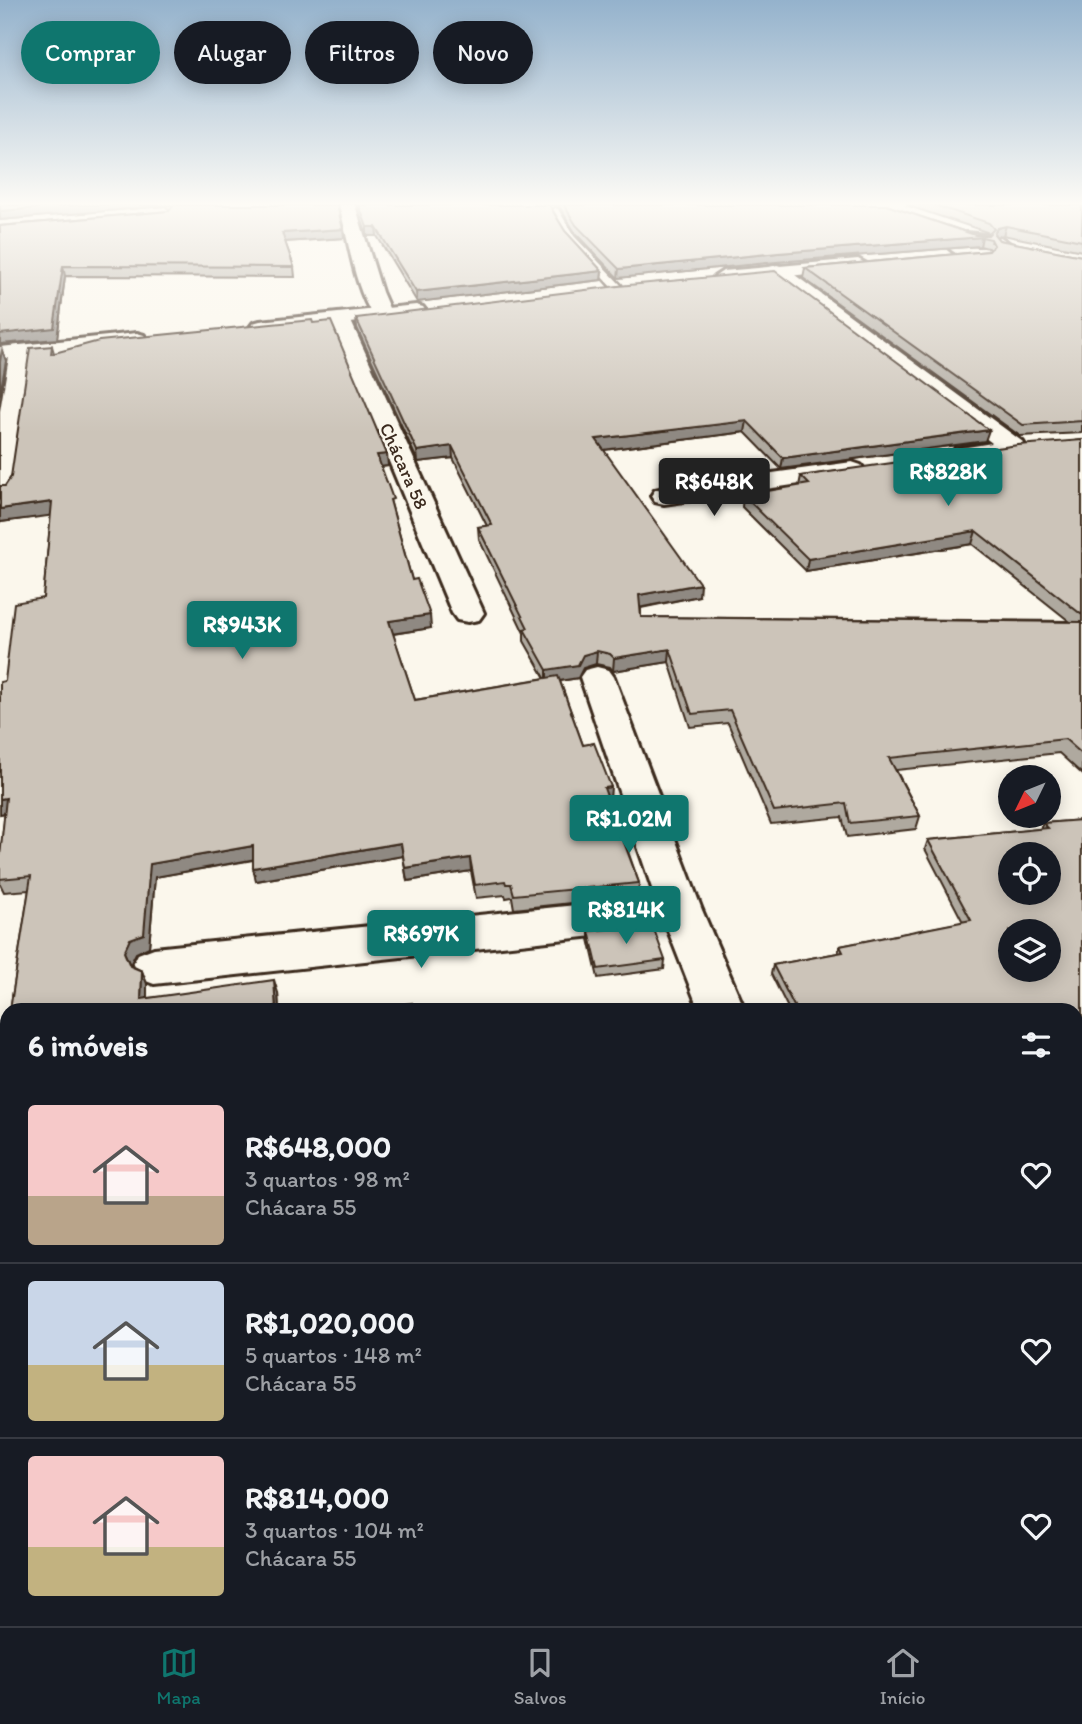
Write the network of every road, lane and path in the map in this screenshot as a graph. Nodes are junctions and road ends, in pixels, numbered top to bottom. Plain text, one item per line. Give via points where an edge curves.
1 (371, 281) edge
2 (617, 281) edge
3 (790, 281) edge
4 (624, 287) joint
5 (589, 290) edge
6 (438, 309) edge
7 (382, 315) junction
8 (340, 320) junction
9 (243, 329) edge
10 (160, 337) edge
11 (11, 352) edge
12 (1041, 445) edge
13 (1014, 447) junction
14 (947, 456) edge
15 (879, 466) edge
16 (0, 489) edge
17 (664, 496) dead end
18 (468, 613) dead end
19 (597, 677) dead end
20 (681, 910) junction
21 (154, 966) dead end
22 (719, 1003) edge

1 - 7 street
2 - 4 lane
3 - 13 street
4 - 5 street
6 - 7 street
7 - 8 street
8 - 9 street
8 - 18 street, Chácara 58
10 - 11 street
11 - 16 street
12 - 13 street
13 - 14 street
15 - 17 street
19 - 20 street
20 - 21 street
20 - 22 street

